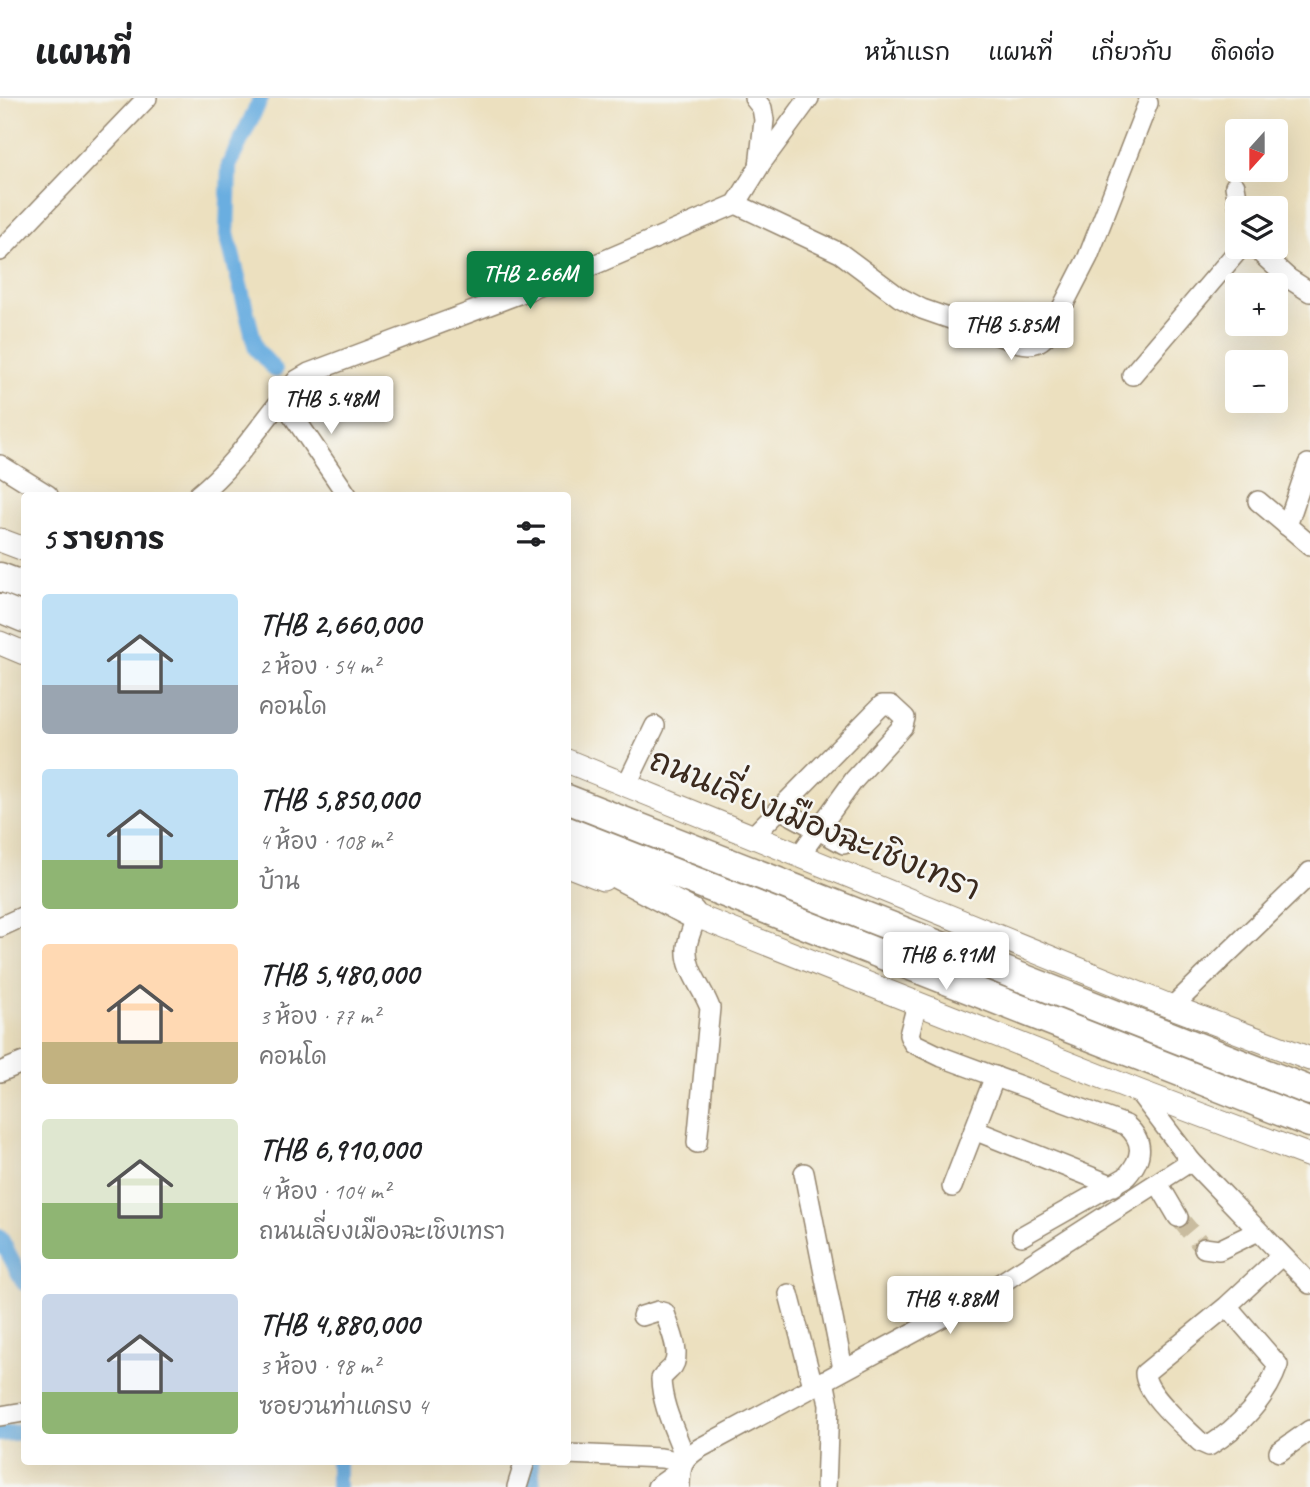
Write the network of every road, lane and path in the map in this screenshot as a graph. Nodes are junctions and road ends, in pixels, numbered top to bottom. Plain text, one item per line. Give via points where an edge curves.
1 (147, 98) edge
2 (754, 98) edge
3 (809, 98) edge
4 (1148, 103) dead end
5 (759, 167) junction
6 (1235, 186) dead end
7 (1236, 196) edge
8 (736, 204) junction
9 (0, 251) edge
10 (1231, 259) edge
11 (1267, 259) edge
12 (1310, 292) edge
13 (1132, 375) dead end
14 (281, 398) junction
15 (1308, 464) dead end
16 (0, 465) edge
17 (43, 492) edge
18 (201, 492) edge
19 (345, 492) edge
20 (1258, 501) dead end
21 (1287, 526) junction
22 (0, 540) edge
23 (1310, 545) edge
24 (21, 548) edge
25 (0, 577) edge
26 (21, 585) edge
27 (0, 608) edge
28 (21, 617) edge
29 (0, 643) edge
30 (21, 652) edge
31 (655, 726) dead end
32 (571, 763) edge
33 (571, 780) edge
34 (627, 784) junction
35 (571, 801) edge
36 (780, 809) junction
37 (816, 830) junction
38 (571, 833) edge
39 (752, 836) junction
40 (844, 844) dead end
41 (571, 850) edge
42 (799, 856) junction
43 (714, 857) junction
44 (571, 867) edge
45 (1310, 872) edge
46 (694, 915) junction
47 (21, 917) edge
48 (0, 927) edge
49 (917, 1004) junction
50 (1172, 1007) junction
51 (1310, 1059) edge
52 (21, 1063) edge
53 (0, 1072) edge
54 (995, 1076) junction
55 (1138, 1091) junction
56 (1310, 1091) edge
57 (1310, 1123) edge
58 (974, 1130) junction
59 (697, 1143) dead end
60 (1310, 1156) edge
61 (1191, 1161) junction
62 (804, 1173) dead end
63 (1157, 1184) junction
64 (1114, 1186) junction
65 (952, 1187) dead end
66 (1178, 1217) tunnel mouth
67 (1258, 1231) junction
68 (1022, 1236) dead end
69 (1204, 1248) dead end
70 (1282, 1255) junction
71 (1310, 1284) edge
72 (789, 1294) dead end
73 (1227, 1306) junction
74 (642, 1316) dead end
75 (844, 1370) junction
76 (818, 1383) junction
77 (21, 1412) edge
78 (0, 1416) edge
79 (1310, 1430) edge
80 (1279, 1452) dead end
81 (571, 1454) edge
82 (524, 1465) edge
83 (682, 1469) edge
84 (517, 1487) edge
85 (657, 1487) edge
86 (826, 1487) edge

1 - 9 street
2 - 5 street via 764,120
3 - 5 street
4 - 8 street via 1088,257 1051,329 1035,344 922,309 828,247
5 - 8 street
6 - 7 street
8 - 14 street via 582,270 309,373
10 - 13 street
11 - 12 street
14 - 18 street
14 - 19 street
15 - 21 street
16 - 17 street
20 - 21 street
21 - 23 street
22 - 24 main road
25 - 26 highway
27 - 28 highway
29 - 30 main road
31 - 34 street
32 - 34 main road, ถนนเลี่ยงเมืองฉะเชิงเทรา
33 - 43 highway
34 - 39 main road, ถนนเลี่ยงเมืองฉะเชิงเทรา
35 - 43 highway, ถนนเลี่ยงเมืองฉะเชิงเทรา
36 - 37 street
36 - 37 street via 882,705 891,705 905,719 903,726
36 - 39 street
37 - 40 street
37 - 42 street
38 - 57 highway
39 - 42 main road, ถนนเลี่ยงเมืองฉะเชิงเทรา
41 - 46 highway
42 - 50 main road, ถนนเลี่ยงเมืองฉะเชิงเทรา
43 - 56 highway, ถนนเลี่ยงเมืองฉะเชิงเทรา
44 - 46 main road
45 - 50 street
46 - 49 main road
46 - 59 street via 688,962 710,1008
47 - 48 street
49 - 54 street via 909,1035 913,1042
49 - 55 main road
50 - 51 main road, ถนนเลี่ยงเมืองฉะเชิงเทรา
52 - 53 street
54 - 58 street
54 - 64 street via 1126,1125 1136,1134 1140,1143 1134,1169
55 - 60 main road
55 - 61 street
58 - 64 street
58 - 65 street
61 - 63 street
61 - 67 street
62 - 75 street
63 - 66 street
63 - 75 street via 976,1299
64 - 68 street
67 - 69 street via 1219,1250
67 - 70 street
70 - 71 street
70 - 73 street
72 - 76 street
73 - 73 street via 1145,1373 1145,1382 1155,1396 1209,1446 1231,1432 1272,1382 1278,1365
74 - 83 street via 665,1313 676,1350 661,1388
75 - 76 street
76 - 83 street
76 - 86 street via 830,1405
77 - 78 street
79 - 80 street
81 - 83 street via 661,1458
82 - 84 street
83 - 85 street

